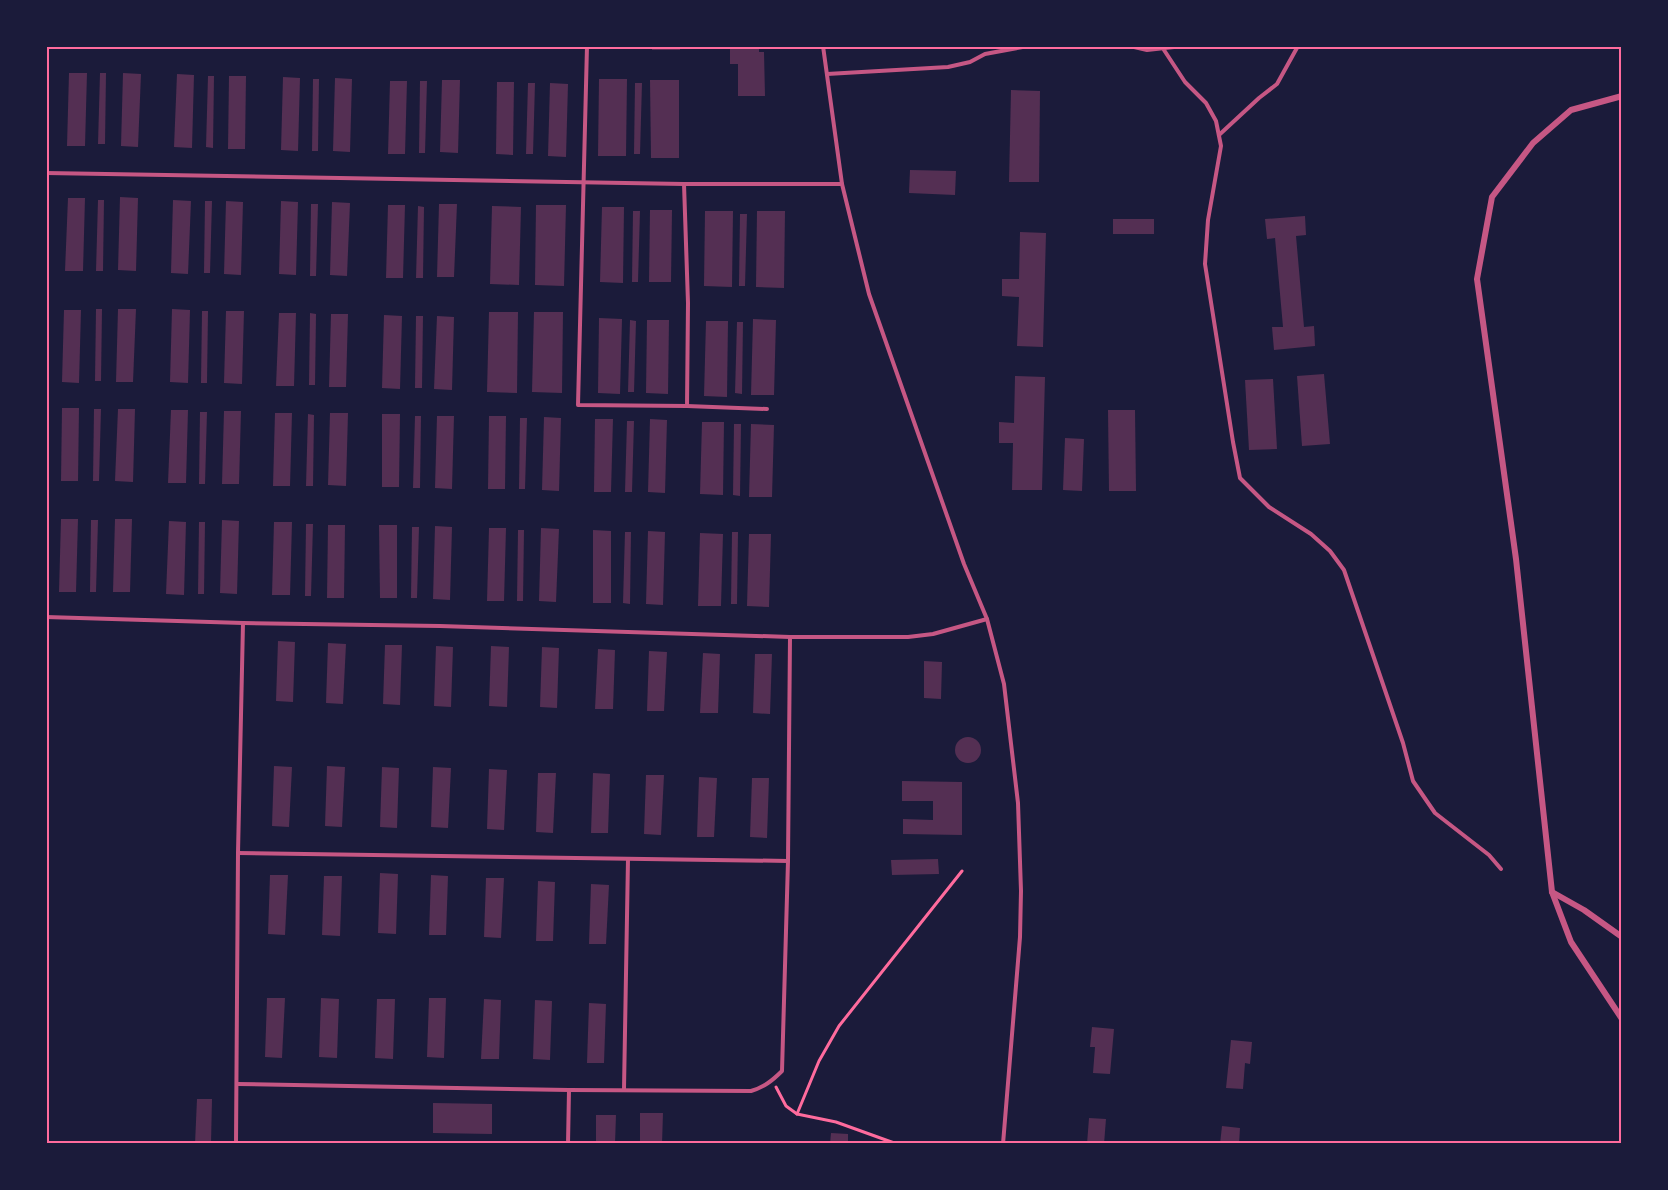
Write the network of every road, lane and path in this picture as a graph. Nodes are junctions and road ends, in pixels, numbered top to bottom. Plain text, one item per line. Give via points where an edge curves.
1 (587, 46) edge
2 (823, 46) edge
3 (990, 46) edge
4 (1028, 46) edge
5 (1130, 46) edge
6 (1184, 46) edge
7 (1298, 46) edge
8 (1164, 50) junction
9 (985, 54) junction
10 (827, 74) junction
11 (1622, 96) edge
12 (1219, 135) junction
13 (46, 173) edge
14 (585, 182) junction
15 (684, 184) junction
16 (842, 184) junction
17 (687, 406) junction
18 (767, 409) dead end
19 (46, 617) edge
20 (987, 619) junction
21 (243, 623) junction
22 (790, 637) junction
23 (238, 853) junction
24 (628, 859) junction
25 (788, 861) junction
26 (1501, 869) dead end
27 (962, 871) dead end
28 (1552, 892) junction
29 (1622, 937) edge
30 (1622, 1019) edge
31 (773, 1080) junction
32 (237, 1083) junction
33 (624, 1089) junction
34 (569, 1090) junction
35 (797, 1114) junction
36 (236, 1143) edge
37 (568, 1143) edge
38 (897, 1143) edge
39 (1003, 1143) edge

1 - 14 lane
2 - 10 lane
3 - 9 lane
4 - 9 lane
5 - 8 lane
6 - 8 lane
7 - 12 lane via 1276,84
8 - 12 lane via 1185,82 1206,102
9 - 10 lane via 948,67
10 - 16 lane
11 - 28 street via 1571,110 1533,143 1492,197 1477,279 1516,559
12 - 26 lane via 1221,146 1204,264 1240,478 1269,507 1330,550 1344,570 1413,781 1435,813
13 - 14 lane
14 - 15 lane
14 - 17 lane via 578,405
15 - 16 lane
15 - 17 lane
16 - 20 lane via 869,294
17 - 18 lane
19 - 21 lane
20 - 22 lane via 908,637
20 - 39 lane via 1009,715 1020,880 1020,937
21 - 22 lane
21 - 23 lane
22 - 25 lane
23 - 24 lane
23 - 32 lane
24 - 25 lane
24 - 33 lane
25 - 31 lane via 782,1071
27 - 35 path via 839,1026
28 - 29 street
28 - 30 street via 1570,942
31 - 33 lane via 751,1091
31 - 35 path via 786,1106
32 - 34 lane
32 - 36 lane
33 - 34 lane
34 - 37 lane
35 - 38 path via 836,1122

